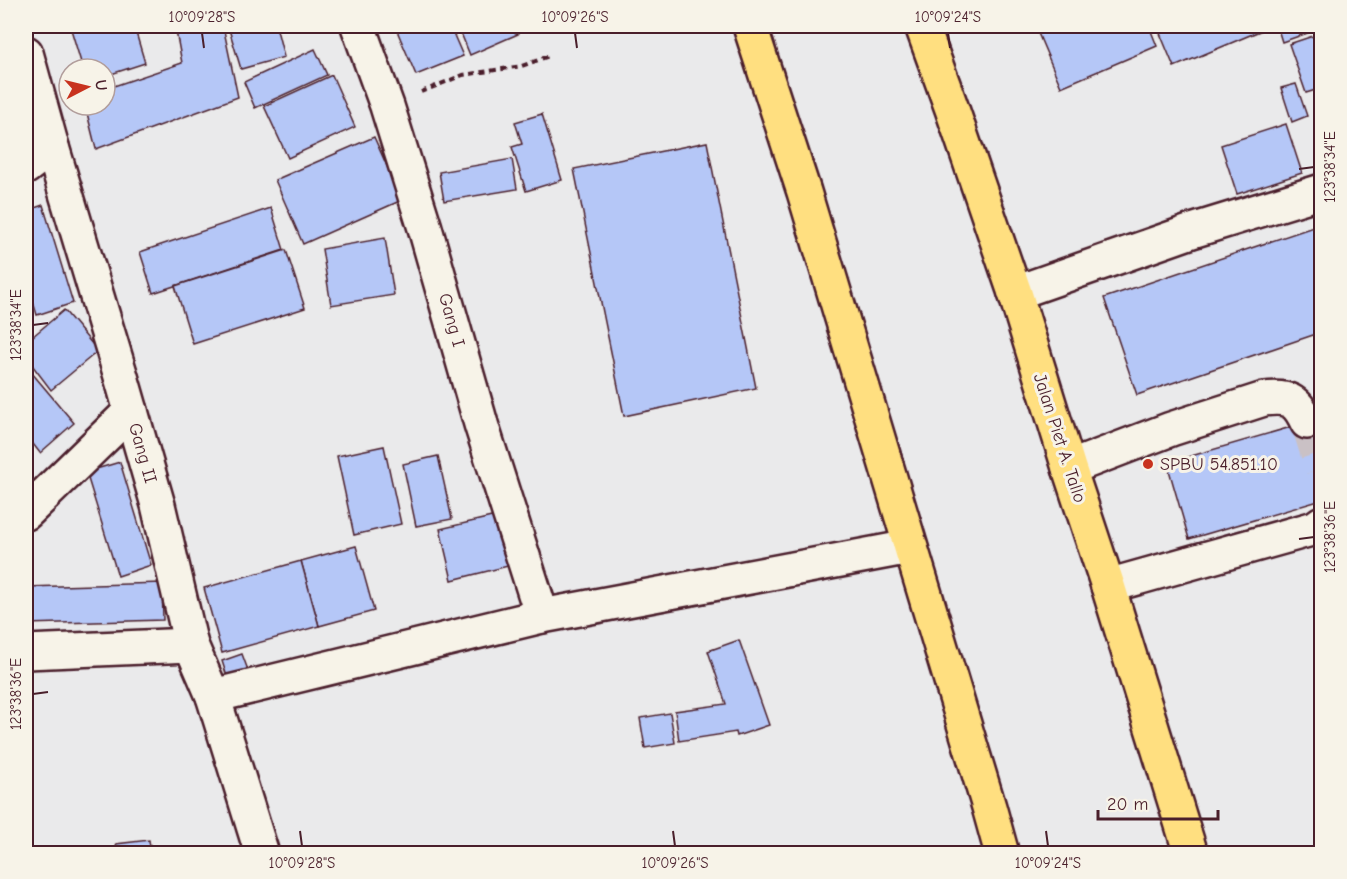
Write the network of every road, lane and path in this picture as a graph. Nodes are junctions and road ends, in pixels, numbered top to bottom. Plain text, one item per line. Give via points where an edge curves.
1 (358, 26) edge
2 (750, 26) edge
3 (922, 26) edge
4 (26, 52) edge
5 (549, 56) dead end
6 (387, 106) junction
7 (52, 147) junction
8 (26, 167) edge
9 (1322, 191) edge
10 (1015, 293) junction
11 (131, 411) junction
12 (1307, 422) tunnel mouth
13 (1069, 468) junction
14 (26, 513) edge
15 (1322, 523) edge
16 (910, 548) junction
17 (1108, 586) junction
18 (542, 616) junction
19 (191, 645) junction
20 (26, 652) edge
21 (213, 696) junction
22 (261, 854) edge
23 (1002, 854) edge
24 (1191, 854) edge

1 - 6 street, Gang I
2 - 16 main road
3 - 10 main road, Jalan Piet A. Tallo
4 - 7 street, Gang II
5 - 6 path via 522,66 463,75
6 - 18 street, Gang I
7 - 8 street
7 - 11 street, Gang II
9 - 10 street via 1192,231
10 - 13 main road, Jalan Piet A. Tallo
11 - 14 street
11 - 19 street, Gang II
12 - 13 street via 1296,404 1285,399 1264,399
13 - 17 main road, Jalan Piet A. Tallo
15 - 17 street
16 - 18 street
16 - 23 main road
17 - 24 main road, Jalan Piet A. Tallo
18 - 21 street
19 - 20 street
19 - 21 street, Gang II
21 - 22 street, Gang II

